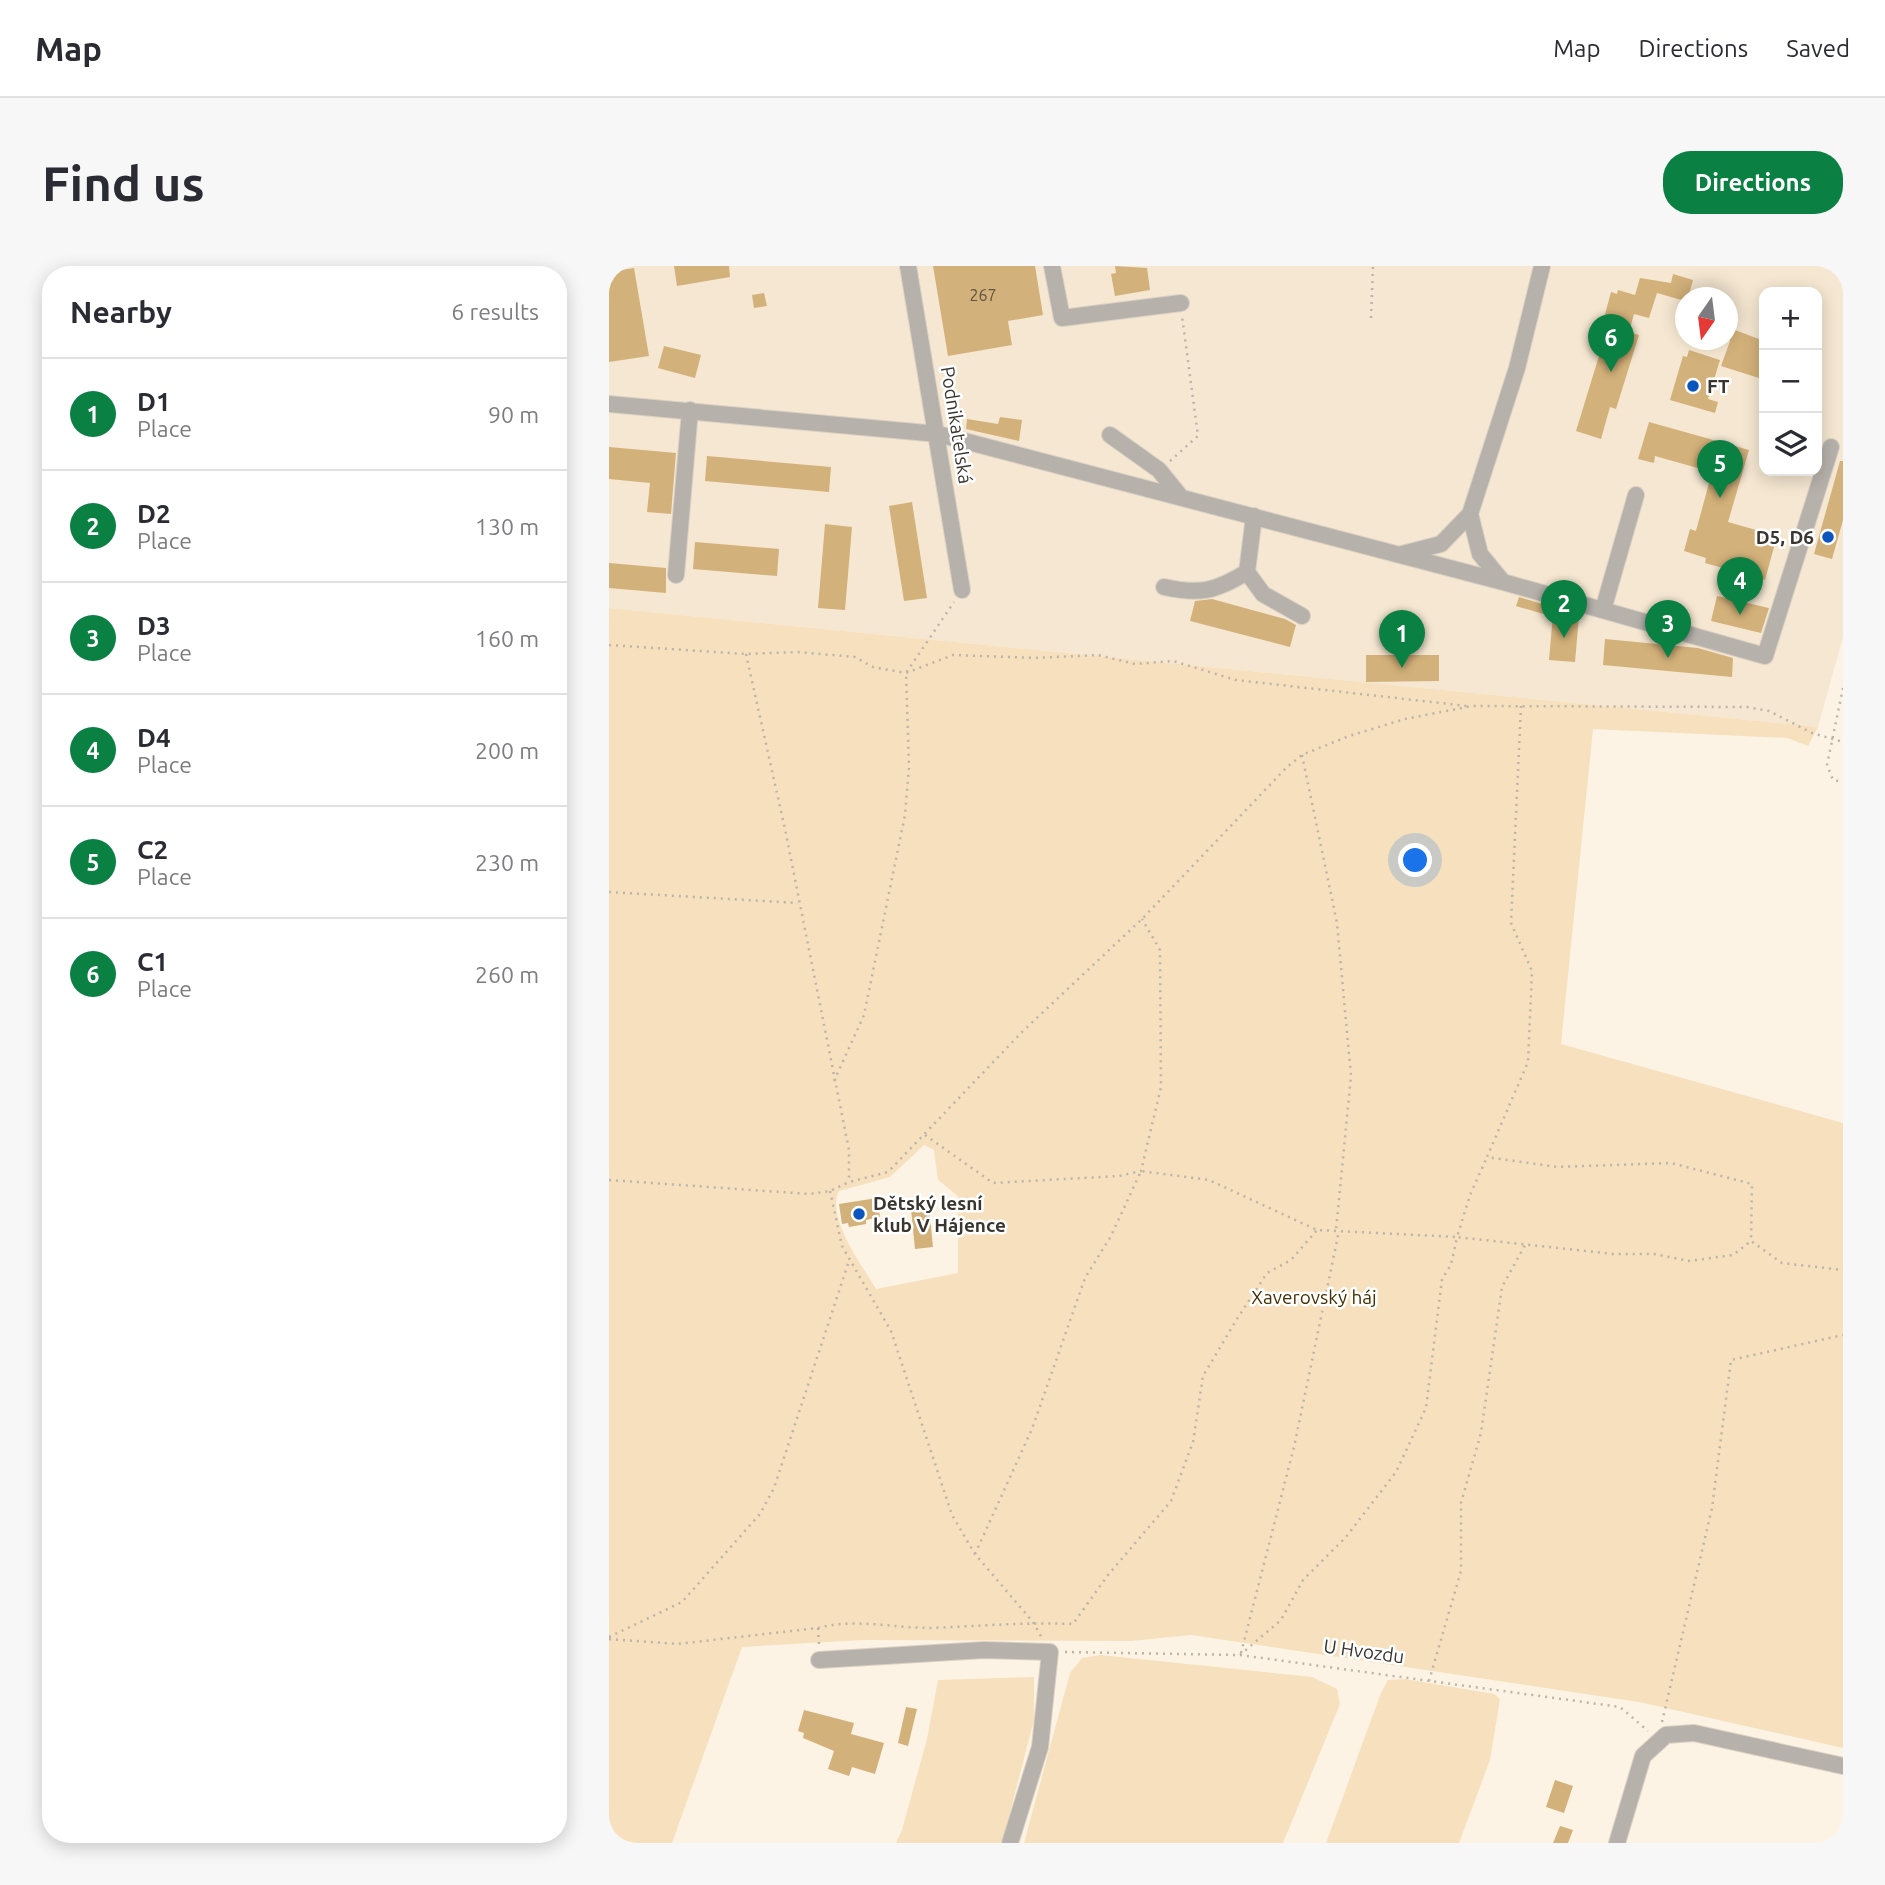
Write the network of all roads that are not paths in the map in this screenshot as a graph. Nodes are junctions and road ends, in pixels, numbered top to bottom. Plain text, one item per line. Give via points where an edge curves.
1 (908, 266) edge
2 (1052, 266) edge
3 (1542, 266) edge
4 (1181, 303) road end
5 (609, 404) edge
6 (690, 411) junction
7 (938, 434) junction
8 (1109, 435) dead end
9 (1831, 447) dead end
10 (1636, 495) dead end
11 (1180, 496) junction
12 (1470, 514) junction
13 (1254, 516) junction
14 (1399, 555) junction
15 (1247, 572) junction
16 (676, 575) dead end
17 (1503, 582) junction
18 (1164, 587) dead end
19 (962, 590) road end
20 (1603, 610) junction
21 (1302, 616) dead end
22 (820, 1660) road end
23 (1843, 1766) edge
24 (1010, 1843) edge
25 (1616, 1843) edge

1 - 7 street, Podnikatelská
2 - 4 street via 1062,318
3 - 12 street via 1517,368
5 - 6 street
6 - 7 street
6 - 16 street
7 - 11 street
7 - 19 street, Podnikatelská
8 - 11 street via 1159,470
9 - 20 street via 1765,656
10 - 20 street
11 - 13 street
12 - 14 street via 1441,544
12 - 17 street via 1480,554
13 - 14 street
13 - 15 street
14 - 17 street
15 - 18 street via 1221,588 1189,593
15 - 21 street via 1263,594
17 - 20 street
22 - 24 street via 984,1650 1050,1652 1040,1747
23 - 25 street via 1677,1733 1657,1740 1643,1756

